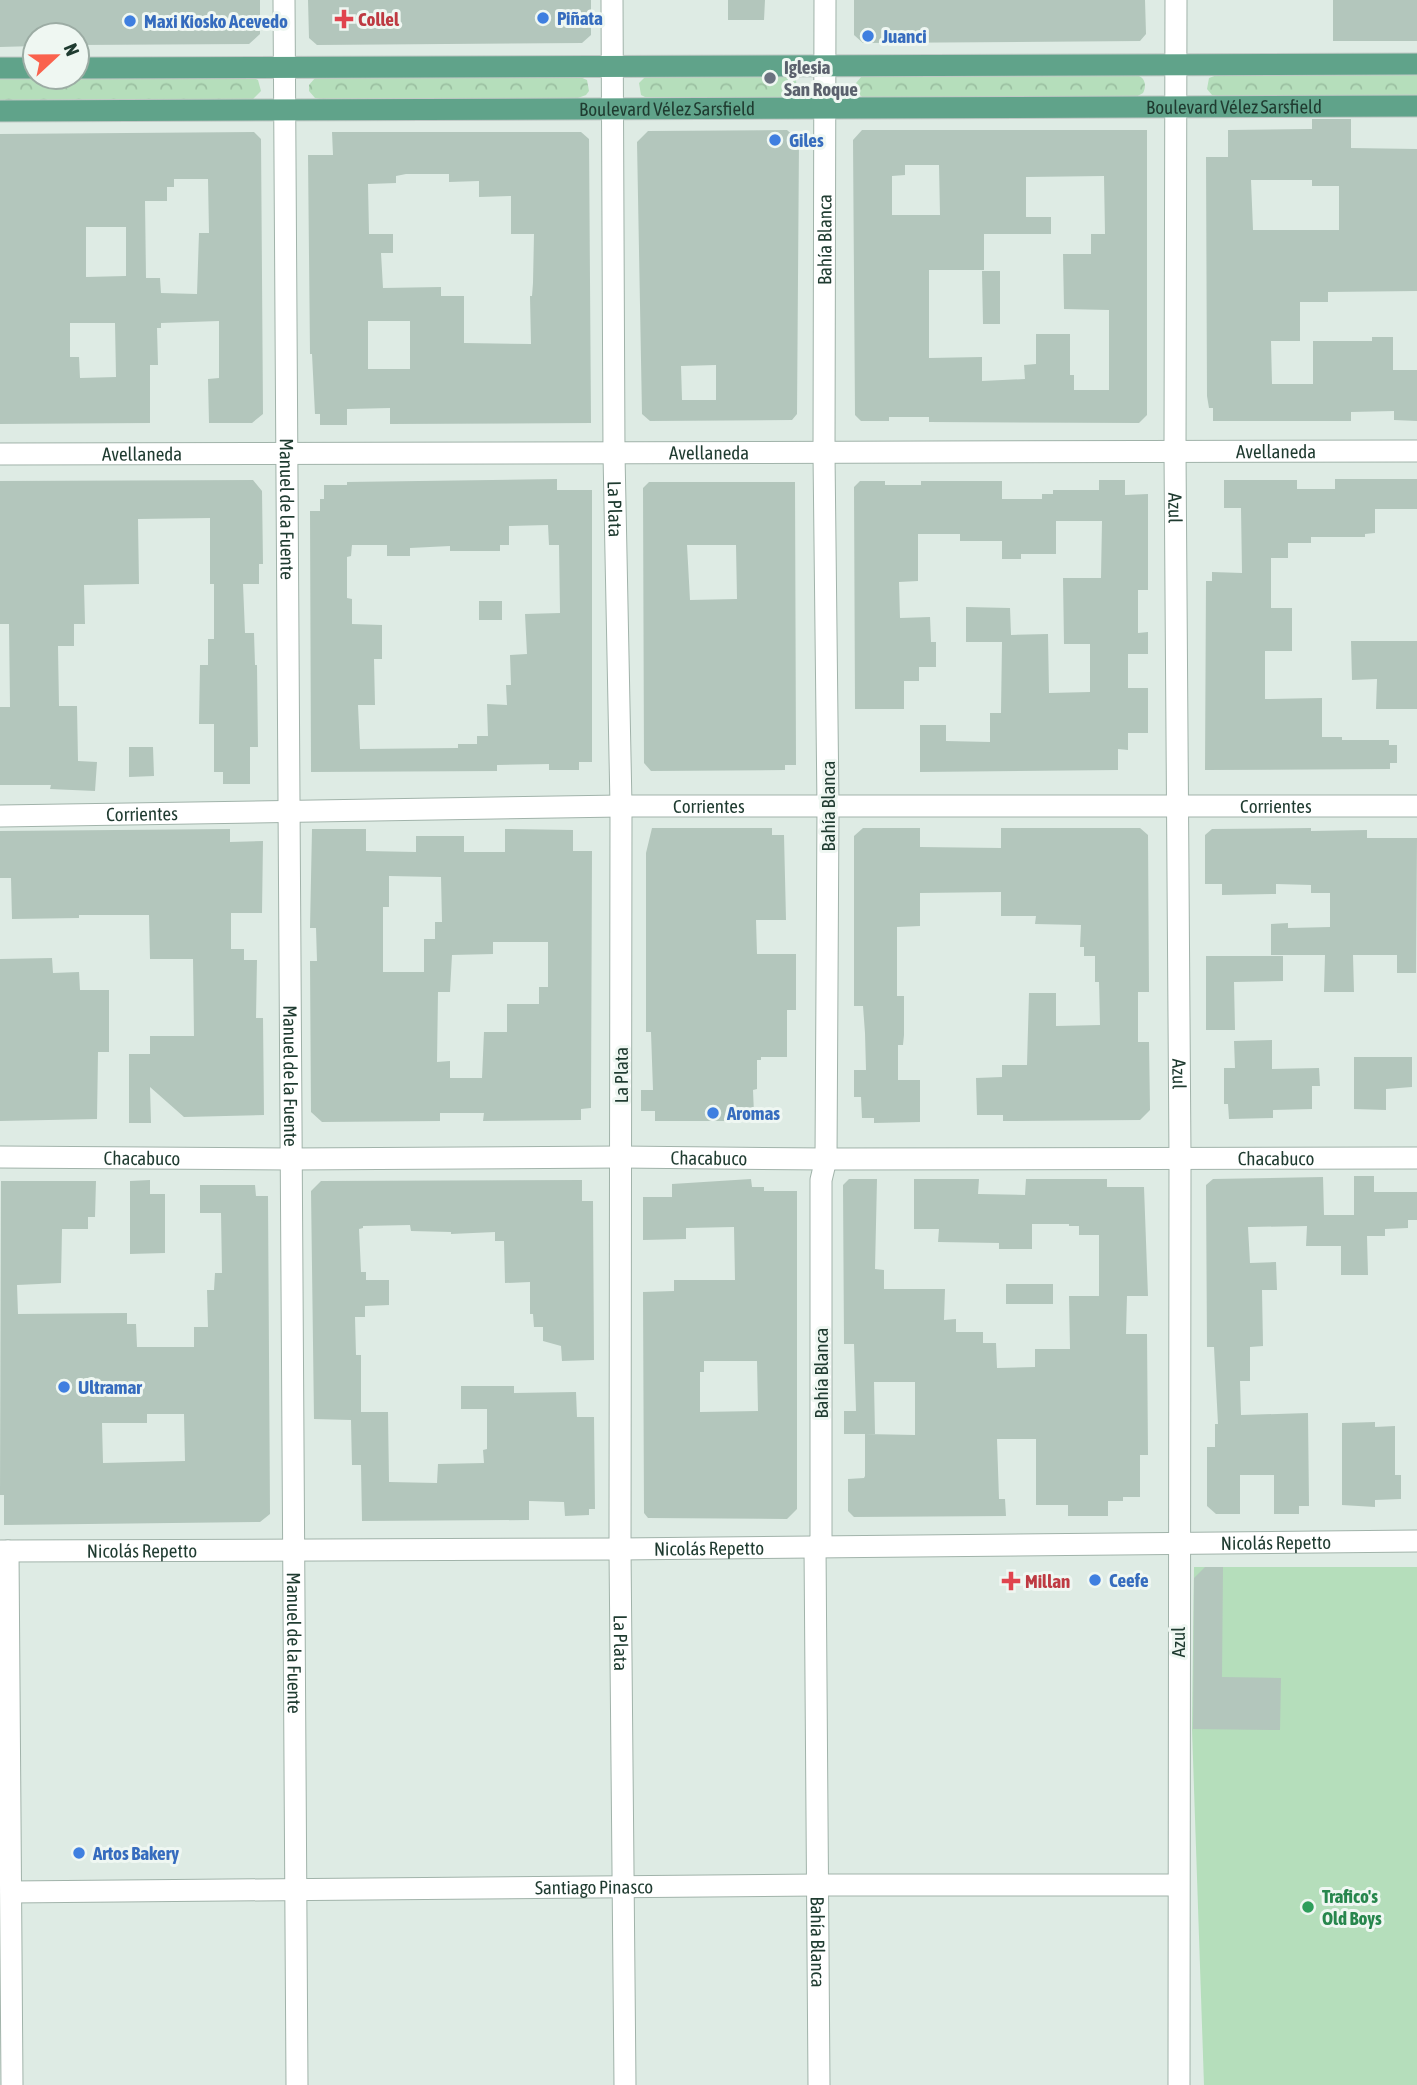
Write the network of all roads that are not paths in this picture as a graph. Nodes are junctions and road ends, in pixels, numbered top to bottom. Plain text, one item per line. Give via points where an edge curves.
1 (284, 0) edge
2 (612, 0) edge
3 (825, 0) edge
4 (1176, 0) edge
5 (1177, 64) junction
6 (1417, 64) edge
7 (827, 65) junction
8 (285, 66) junction
9 (614, 66) junction
10 (0, 68) edge
11 (21, 68) edge
12 (91, 68) edge
13 (1417, 106) edge
14 (1177, 107) junction
15 (826, 108) junction
16 (285, 109) junction
17 (614, 109) junction
18 (0, 111) edge
19 (1175, 451) junction
20 (1417, 451) edge
21 (287, 453) junction
22 (0, 454) edge
23 (614, 454) junction
24 (824, 454) junction
25 (621, 806) junction
26 (1177, 806) junction
27 (1417, 806) edge
28 (828, 807) junction
29 (289, 812) junction
30 (0, 816) edge
31 (0, 1157) edge
32 (621, 1157) junction
33 (1180, 1158) junction
34 (1417, 1158) edge
35 (291, 1159) junction
36 (826, 1159) junction
37 (1417, 1541) edge
38 (1178, 1543) junction
39 (818, 1546) junction
40 (621, 1549) junction
41 (4, 1551) edge
42 (294, 1551) junction
43 (817, 1885) junction
44 (1178, 1885) junction
45 (623, 1887) junction
46 (296, 1889) junction
47 (11, 1892) junction
48 (12, 2085) edge
49 (297, 2085) edge
50 (625, 2085) edge
51 (819, 2085) edge
52 (1179, 2085) edge

1 - 8 street, Manuel de la Fuente
2 - 9 street, La Plata
3 - 7 street, Bahía Blanca
4 - 5 street, Azul
5 - 6 main road
5 - 7 main road
5 - 14 street, Azul
7 - 9 main road
7 - 15 street, Bahía Blanca
8 - 9 main road
8 - 12 main road
8 - 16 street, Manuel de la Fuente
9 - 17 street, La Plata
10 - 11 main road
13 - 14 main road, Boulevard Vélez Sarsfield
14 - 15 main road, Boulevard Vélez Sarsfield
14 - 19 street, Azul
15 - 17 main road, Boulevard Vélez Sarsfield
15 - 24 street, Bahía Blanca
16 - 17 main road, Boulevard Vélez Sarsfield
16 - 18 main road, Boulevard Vélez Sarsfield
16 - 21 street, Manuel de la Fuente
17 - 23 street, La Plata
19 - 20 street, Avellaneda
19 - 24 street, Avellaneda
19 - 26 street, Azul
21 - 22 street, Avellaneda
21 - 23 street, Avellaneda
21 - 29 street, Manuel de la Fuente
23 - 24 street, Avellaneda
23 - 25 street, La Plata
24 - 28 street, Bahía Blanca
25 - 28 street, Corrientes
25 - 29 street, Corrientes
25 - 32 street, La Plata
26 - 27 street, Corrientes
26 - 28 street, Corrientes
26 - 33 street, Azul
28 - 36 street, Bahía Blanca
29 - 30 street, Corrientes
29 - 35 street, Manuel de la Fuente
31 - 35 street, Chacabuco
32 - 35 street, Chacabuco
32 - 36 street, Chacabuco
32 - 40 street, La Plata
33 - 34 street, Chacabuco
33 - 36 street, Chacabuco
33 - 38 street, Azul
35 - 42 street, Manuel de la Fuente
36 - 39 street, Bahía Blanca via 821,1180
37 - 38 street, Nicolás Repetto
38 - 39 street, Nicolás Repetto
38 - 44 street, Azul
39 - 40 street, Nicolás Repetto
39 - 43 street, Bahía Blanca
40 - 42 street, Nicolás Repetto
40 - 45 street, La Plata
41 - 42 street, Nicolás Repetto
41 - 47 street
42 - 46 street, Manuel de la Fuente
43 - 44 street, Santiago Pinasco
43 - 45 street, Santiago Pinasco
43 - 51 street, Bahía Blanca
44 - 52 street, Azul
45 - 46 street, Santiago Pinasco
45 - 50 street, La Plata
46 - 47 street, Santiago Pinasco
46 - 49 street, Manuel de la Fuente
47 - 48 street

